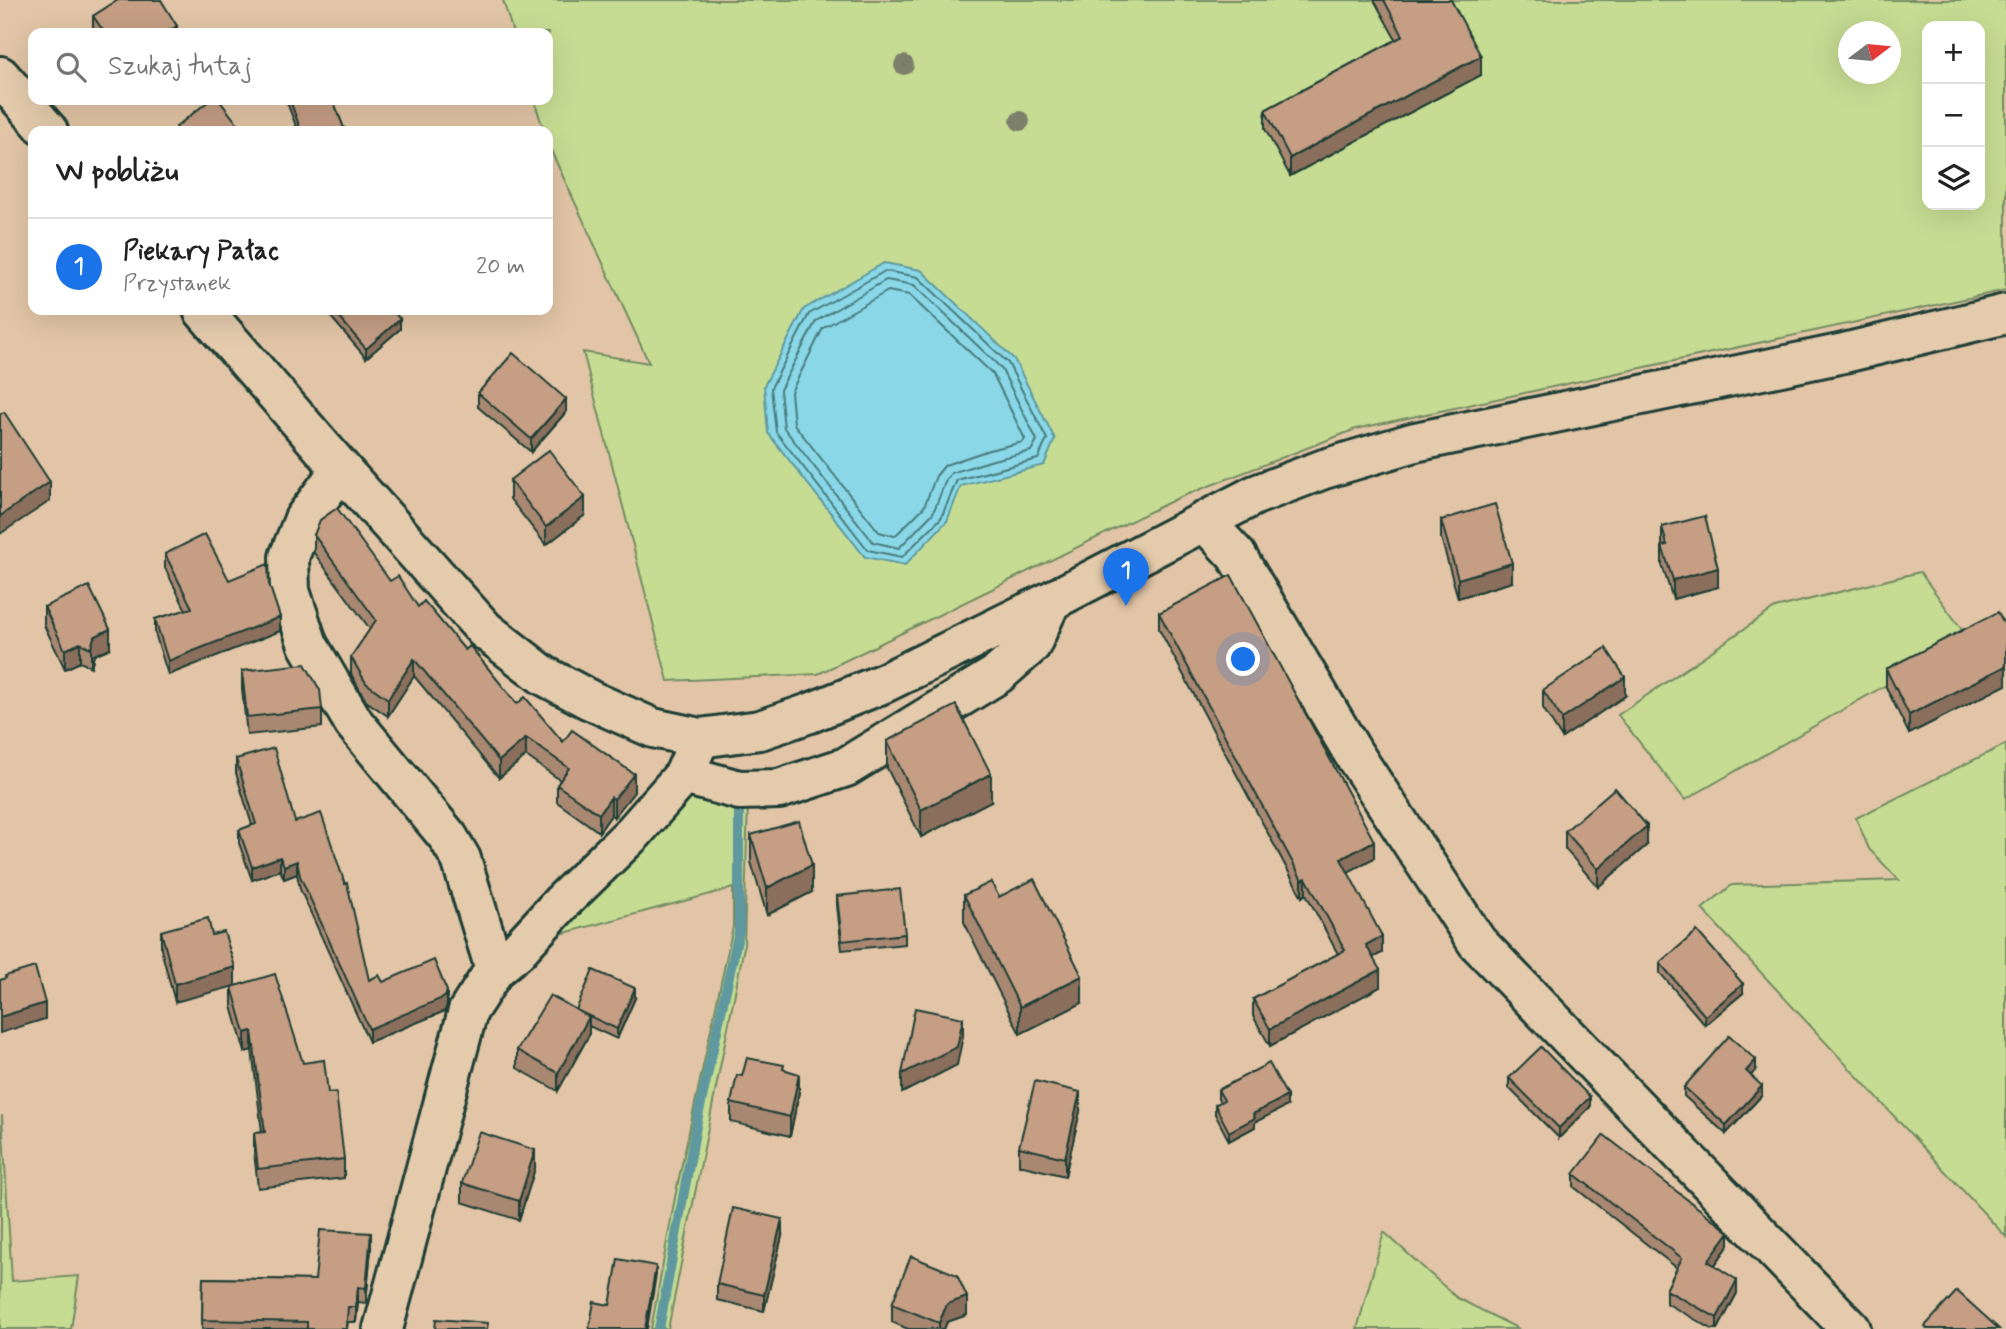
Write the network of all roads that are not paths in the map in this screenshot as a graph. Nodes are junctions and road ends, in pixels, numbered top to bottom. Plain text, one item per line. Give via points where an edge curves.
1 (0, 76) edge
2 (44, 126) edge
3 (2006, 314) edge
4 (207, 315) edge
5 (341, 469) junction
6 (1205, 522) junction
7 (1051, 601) junction
8 (700, 738) junction
9 (684, 775) junction
10 (495, 968) junction
11 (383, 1329) edge
12 (1851, 1329) edge

1 - 2 street
3 - 6 street via 1844,353 1415,442 1269,489
4 - 5 street
5 - 8 street via 485,630 543,676 653,728
5 - 10 street via 304,519 289,557 290,591 308,645 354,723 461,859
6 - 7 street
6 - 12 street via 1236,555 1353,753 1477,942
7 - 8 street via 884,683 810,713 760,730
7 - 9 street via 1031,645 998,674 846,766 779,789 739,790
8 - 9 street
9 - 10 street via 634,832
10 - 11 street via 468,1011

